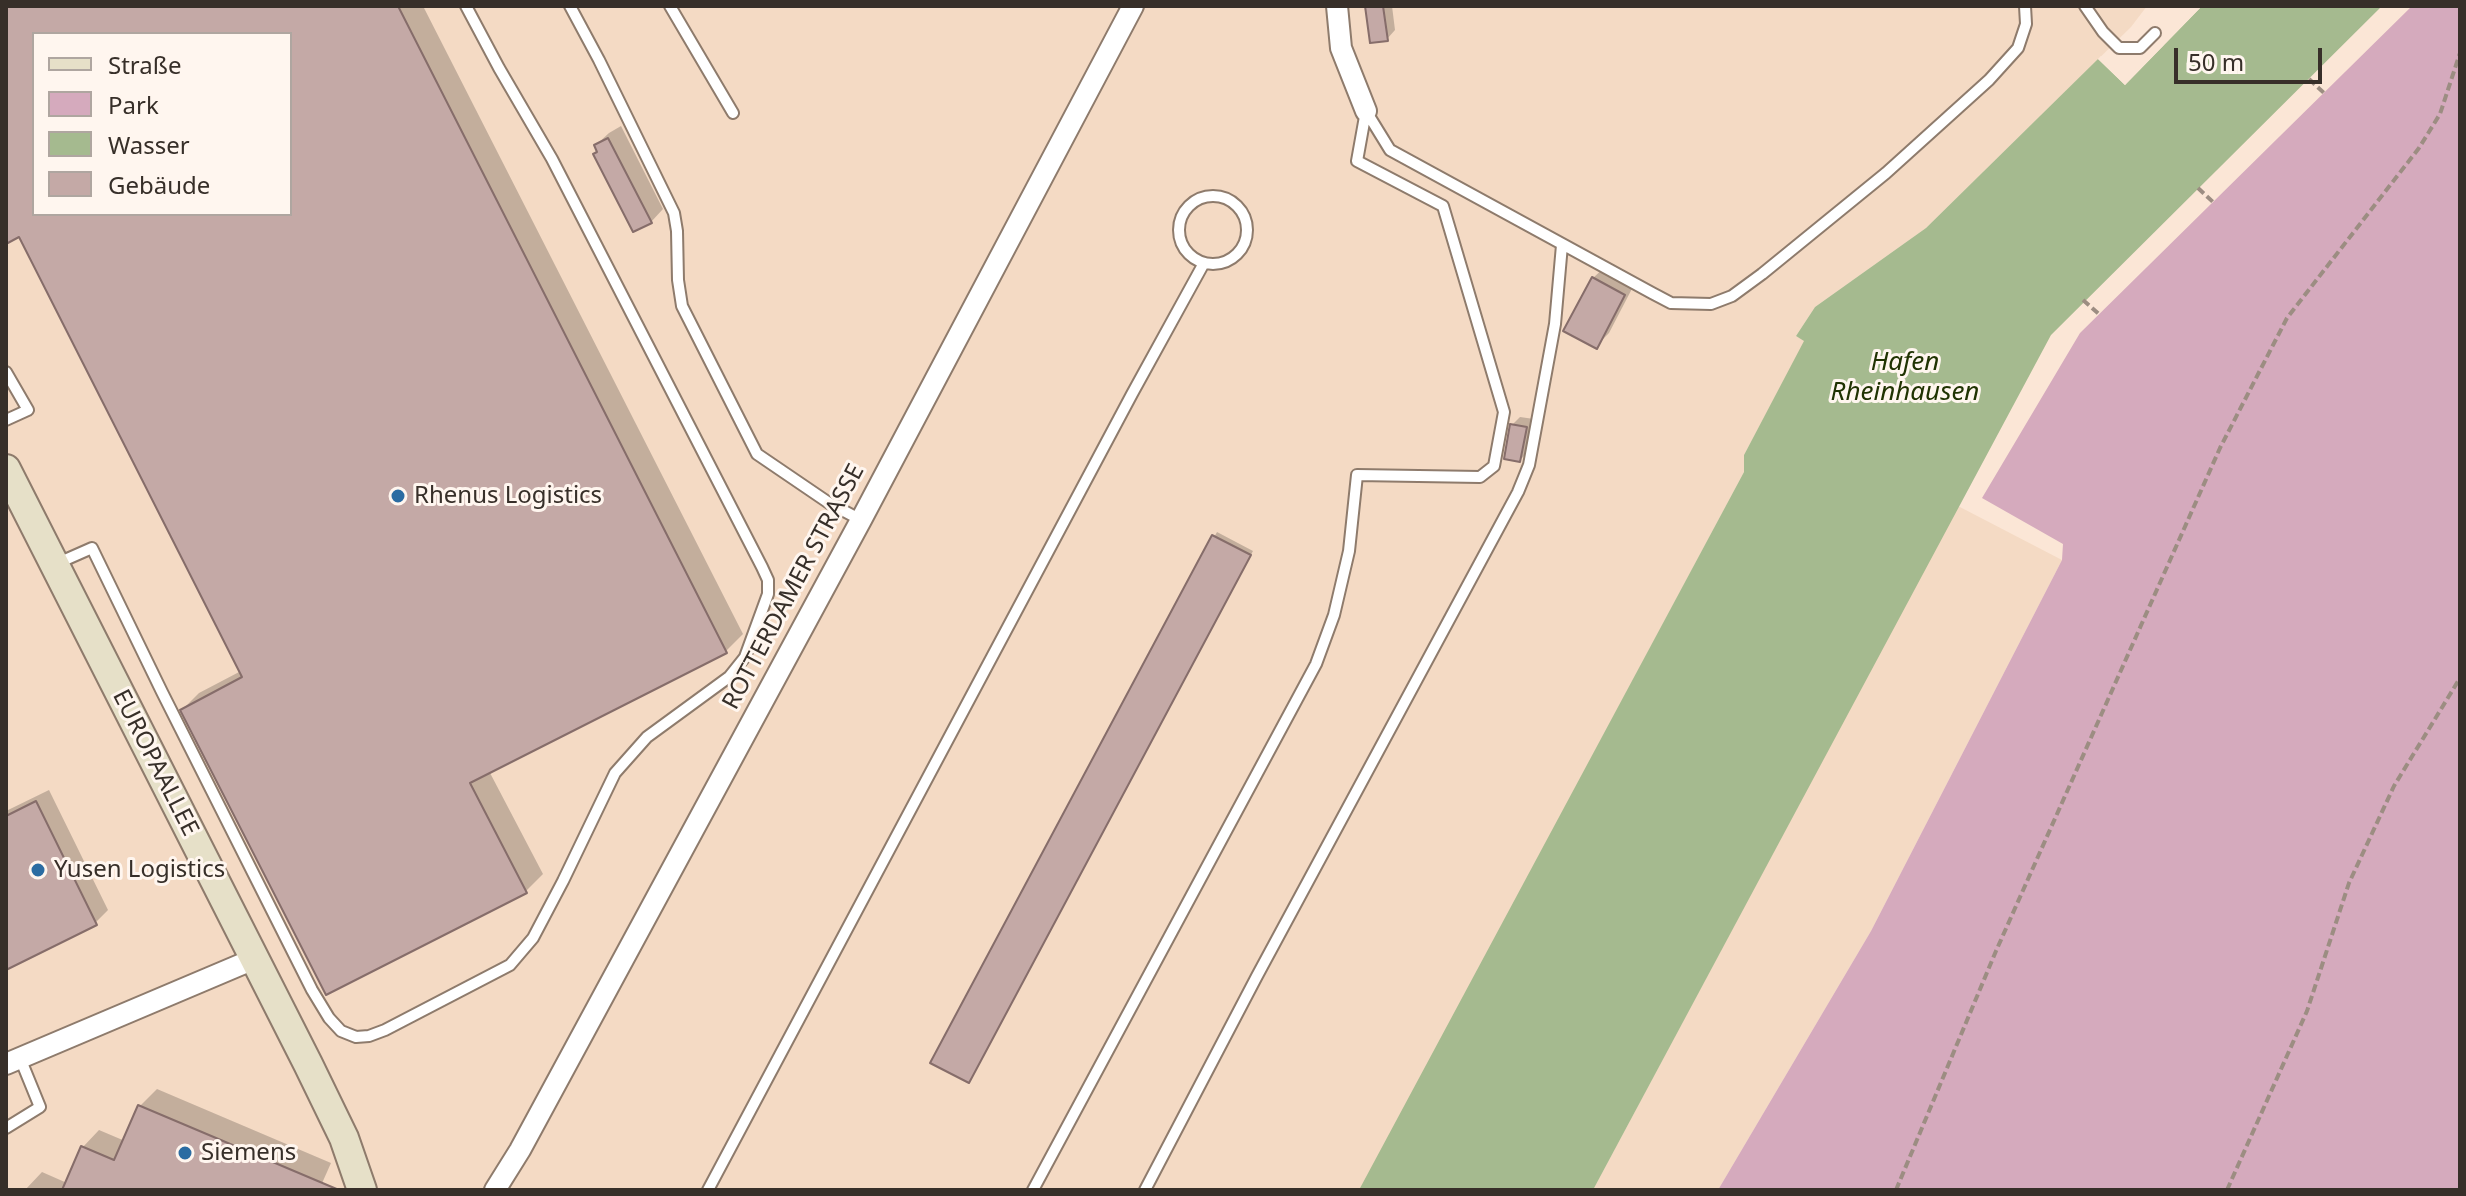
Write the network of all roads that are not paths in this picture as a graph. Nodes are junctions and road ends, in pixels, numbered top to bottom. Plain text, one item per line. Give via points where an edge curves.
1 (466, 6) edge
2 (570, 6) edge
3 (670, 6) edge
4 (1133, 6) edge
5 (1337, 6) edge
6 (2025, 6) edge
7 (2085, 6) edge
8 (2155, 33) dead end
9 (1366, 111) junction
10 (733, 113) dead end
11 (1562, 245) junction
12 (1204, 263) junction
13 (6, 372) edge
14 (6, 420) edge
15 (6, 469) edge
16 (861, 520) junction
17 (55, 565) junction
18 (254, 959) junction
19 (13, 1061) edge
20 (6, 1128) edge
21 (362, 1190) edge
22 (495, 1190) edge
23 (708, 1190) edge
24 (1033, 1190) edge
25 (1145, 1190) edge

1 - 17 lane via 552,159 768,580 768,594 745,657 729,677 647,737 615,773 533,938 510,965 385,1030 356,1037 341,1031 312,990 92,548
2 - 16 lane via 674,213 682,306 757,454
3 - 10 lane
4 - 16 street, ROTTERDAMER STRASSE
5 - 9 street via 1341,48
6 - 11 lane via 2018,48 1989,80 1886,173 1732,296 1711,304 1671,303
7 - 8 lane via 2119,48 2140,48
9 - 11 lane via 1390,150
9 - 24 lane via 1357,161 1443,206 1504,412 1494,466 1480,477 1357,475 1349,551 1316,664
11 - 25 lane via 1555,324 1529,465 1518,492
12 - 12 lane via 1228,261 1246,241 1242,212 1219,196 1193,202 1179,221 1186,251
12 - 23 lane
13 - 14 lane via 28,410
15 - 17 main road, EUROPAALLEE
16 - 22 street, ROTTERDAMER STRASSE
17 - 18 main road, EUROPAALLEE
18 - 19 street
18 - 21 main road, EUROPAALLEE via 344,1138
19 - 20 lane via 40,1107

